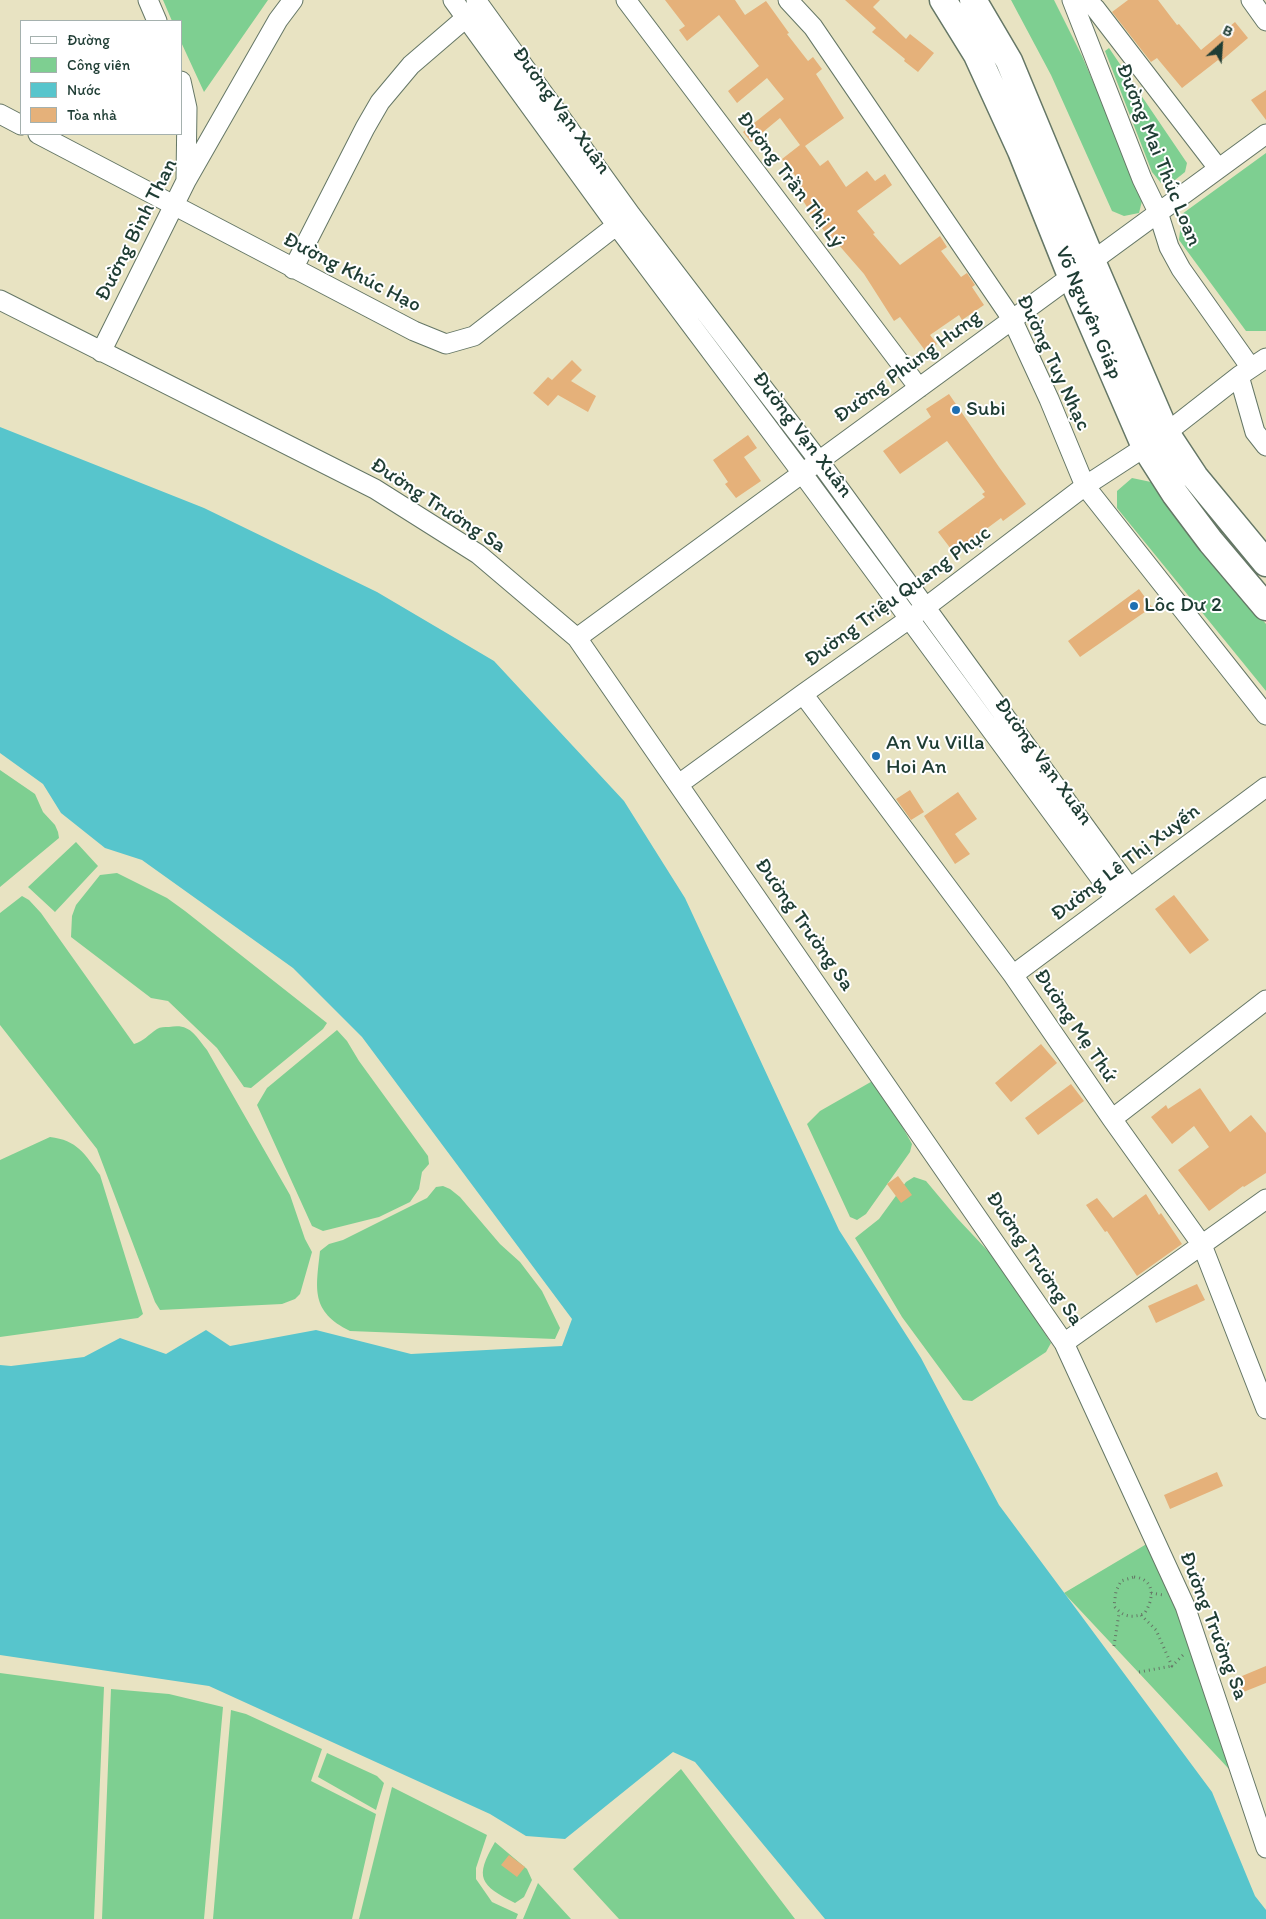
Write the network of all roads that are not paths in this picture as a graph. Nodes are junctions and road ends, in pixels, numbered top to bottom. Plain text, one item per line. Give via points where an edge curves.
1 (148, 0) edge
2 (293, 0) edge
3 (453, 0) edge
4 (626, 0) edge
5 (788, 0) edge
6 (943, 0) edge
7 (972, 0) edge
8 (1072, 0) edge
9 (1086, 0) edge
10 (1251, 0) edge
11 (477, 6) edge
12 (157, 20) edge
13 (1266, 21) edge
14 (182, 86) edge
15 (0, 114) edge
16 (20, 124) edge
17 (1266, 134) edge
18 (40, 135) edge
19 (1218, 168) junction
20 (186, 181) junction
21 (175, 205) junction
22 (1158, 212) junction
23 (624, 220) junction
24 (1092, 261) junction
25 (293, 269) junction
26 (1071, 276) junction
27 (0, 300) edge
28 (1012, 319) junction
29 (101, 352) junction
30 (1252, 367) edge
31 (919, 388) junction
32 (1156, 440) junction
33 (1266, 446) edge
34 (819, 461) junction
35 (802, 473) junction
36 (1084, 486) junction
37 (1266, 564) edge
38 (1266, 606) edge
39 (926, 608) junction
40 (910, 619) junction
41 (577, 638) junction
42 (803, 694) junction
43 (1266, 715) edge
44 (679, 784) junction
45 (1266, 787) edge
46 (1122, 893) junction
47 (1013, 975) junction
48 (1266, 1000) edge
49 (1112, 1119) junction
50 (1266, 1199) edge
51 (1202, 1245) junction
52 (1064, 1343) junction
53 (1266, 1409) edge
54 (1266, 1848) edge

1 - 12 street
2 - 20 street, Đường Bình Than
3 - 11 street, Đường Vạn Xuân
4 - 31 street, Đường Trần Thị Lý
5 - 28 street, Đường Tuy Nhạc via 814,27
6 - 26 main road, Võ Nguyên Giáp via 976,55 1022,151
7 - 24 main road, Võ Nguyên Giáp via 1009,61
8 - 22 street, Đường Mai Thúc Loan
9 - 19 street, Đường Mai Thúc Loan
10 - 13 street
11 - 23 street, Đường Vạn Xuân
11 - 25 street via 411,65 380,102
14 - 20 street via 187,108
15 - 16 street
17 - 19 street, Đường Phùng Hưng
18 - 21 street, Đường Khúc Hạo
19 - 22 street, Đường Phùng Hưng
20 - 21 street, Đường Bình Than
21 - 25 street, Đường Khúc Hạo
21 - 29 street, Đường Bình Than
22 - 24 street, Đường Phùng Hưng
22 - 30 street, Đường Mai Thúc Loan via 1169,247 1181,269
23 - 25 street, Đường Khúc Hạo via 474,336 446,344
23 - 34 street, Đường Vạn Xuân
23 - 35 street, Đường Vạn Xuân
24 - 26 street, Đường Phùng Hưng
24 - 32 main road, Võ Nguyên Giáp
26 - 28 street, Đường Phùng Hưng
26 - 32 main road, Võ Nguyên Giáp
27 - 29 street, Đường Trường Sa
28 - 31 street, Đường Phùng Hưng
28 - 36 street, Đường Tuy Nhạc
29 - 41 street, Đường Trường Sa via 375,489 478,554
30 - 32 street, Đường Triệu Quang Phục
30 - 33 street, Đường Mai Thúc Loan via 1255,432
31 - 34 street, Đường Phùng Hưng
32 - 36 street, Đường Triệu Quang Phục
32 - 37 main road, Võ Nguyên Giáp via 1195,477
32 - 38 main road, Võ Nguyên Giáp via 1175,494
34 - 35 street, Đường Phùng Hưng
34 - 39 street, Đường Vạn Xuân
35 - 40 street, Đường Vạn Xuân
35 - 41 street, Đường Phùng Hưng
36 - 39 street, Đường Triệu Quang Phục
36 - 43 street, Đường Tuy Nhạc
39 - 40 street, Đường Triệu Quang Phục
39 - 46 street, Đường Vạn Xuân
40 - 42 street, Đường Triệu Quang Phục
40 - 46 street, Đường Vạn Xuân
41 - 44 street, Đường Trường Sa
42 - 44 street, Đường Triệu Quang Phục
42 - 47 street, Đường Mẹ Thứ
44 - 52 street, Đường Trường Sa
45 - 46 street, Đường Lê Thị Xuyến
46 - 47 street, Đường Lê Thị Xuyến
47 - 49 street, Đường Mẹ Thứ
48 - 49 street
49 - 51 street, Đường Mẹ Thứ
50 - 51 street
51 - 52 street
51 - 53 street, Đường Mẹ Thứ
52 - 54 street, Đường Trường Sa via 1185,1606

